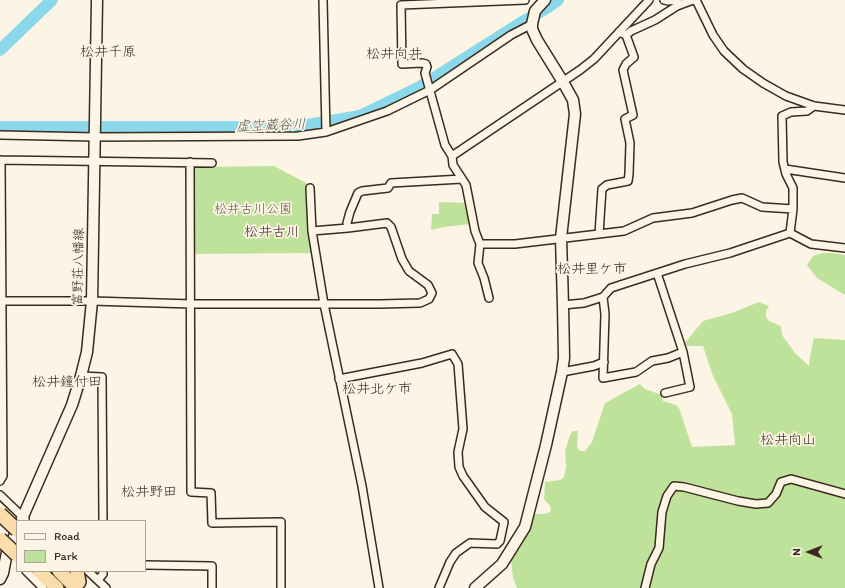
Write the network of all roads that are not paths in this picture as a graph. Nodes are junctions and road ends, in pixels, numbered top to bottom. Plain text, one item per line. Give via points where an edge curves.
1 (97, 0) edge
2 (323, 0) edge
3 (525, 0) edge
4 (545, 0) edge
5 (649, 0) edge
6 (664, 0) edge
7 (678, 0) edge
8 (694, 0) edge
9 (401, 2) edge
10 (533, 18) junction
11 (623, 33) junction
12 (563, 82) junction
13 (430, 90) junction
14 (814, 106) junction
15 (845, 110) edge
16 (95, 131) junction
17 (326, 132) junction
18 (0, 135) edge
19 (452, 156) junction
20 (1, 160) edge
21 (94, 161) junction
22 (190, 162) junction
23 (212, 163) dead end
24 (785, 169) junction
25 (845, 178) edge
26 (462, 179) junction
27 (310, 188) dead end
28 (793, 209) junction
29 (348, 228) junction
30 (312, 232) junction
31 (790, 233) junction
32 (599, 234) junction
33 (561, 238) junction
34 (480, 244) junction
35 (845, 248) edge
36 (657, 273) junction
37 (602, 297) junction
38 (489, 298) dead end
39 (92, 301) junction
40 (1, 302) edge
41 (190, 304) junction
42 (324, 304) junction
43 (563, 305) junction
44 (683, 352) junction
45 (604, 362) junction
46 (562, 372) junction
47 (81, 376) junction
48 (339, 379) junction
49 (665, 393) dead end
50 (0, 481) edge
51 (845, 494) edge
52 (0, 495) edge
53 (0, 506) edge
54 (0, 514) edge
55 (22, 520) edge
56 (103, 520) edge
57 (16, 529) edge
58 (0, 532) edge
59 (16, 532) edge
60 (0, 539) edge
61 (8, 552) edge
62 (16, 561) edge
63 (146, 565) edge
64 (61, 572) edge
65 (89, 572) edge
66 (103, 572) edge
67 (36, 574) edge
68 (0, 579) edge
69 (76, 580) edge
70 (98, 580) junction
71 (35, 588) edge
72 (43, 588) edge
73 (50, 588) edge
74 (57, 588) edge
75 (106, 588) edge
76 (212, 588) edge
77 (281, 588) edge
78 (379, 588) edge
79 (439, 588) edge
80 (475, 588) edge
81 (645, 588) edge

1 - 16 street, 富野荘八幡線
2 - 17 street
3 - 9 street
4 - 10 street
5 - 11 street
6 - 7 street
8 - 11 street
8 - 14 street via 724,51 743,69 786,96
9 - 13 street via 402,64 426,64 425,73
10 - 12 street via 532,30 536,40
10 - 13 street via 474,62
11 - 12 street
11 - 32 street via 634,57 623,70 633,115 625,119 630,143 628,181 607,185 602,189
12 - 19 street
12 - 33 street via 573,100 575,114
13 - 17 street via 388,111
13 - 19 street via 445,146
14 - 15 street
14 - 24 street via 807,111 791,112 782,116
16 - 17 street via 298,136
16 - 18 street
16 - 21 street, 富野荘八幡線
19 - 26 street via 453,165
20 - 21 street
20 - 40 street
21 - 22 street
21 - 39 street, 富野荘八幡線
22 - 23 street
22 - 41 street
24 - 25 street
24 - 28 street via 793,188
26 - 29 street via 391,183 388,188 362,191 358,193 350,212
26 - 34 street via 466,185
27 - 30 street
28 - 31 street
28 - 32 street via 762,207 742,198 692,213 653,218 624,232
29 - 30 street
29 - 42 street via 387,223 409,271 428,285 432,293 429,299 420,303
30 - 42 street
31 - 35 street via 811,244
31 - 36 street
32 - 33 street
33 - 34 street via 515,244
33 - 43 street
34 - 38 street via 478,263
36 - 37 street via 611,288
36 - 44 street
37 - 43 street via 584,303
37 - 45 street via 605,314
39 - 40 street
39 - 41 street
39 - 47 street, 富野荘八幡線 via 87,352
40 - 50 street via 3,476
41 - 42 street
41 - 77 street via 192,492 211,493 212,523 281,522
42 - 48 street
43 - 46 street
44 - 45 street via 652,361 636,372 603,378
44 - 49 street via 690,387
45 - 46 street
46 - 80 street via 524,527 502,564
47 - 55 street, 富野荘八幡線
47 - 56 street via 102,377
48 - 78 street via 362,486
48 - 79 street via 422,363 452,354 458,364 463,429 458,452 459,467 485,507 504,522 497,544 470,543 456,553
51 - 81 street via 792,479 781,482 776,494 768,503 756,504 674,486 667,496 662,512 659,548 651,564
52 - 55 street
53 - 55 highway
54 - 57 highway, bridge
58 - 61 highway
59 - 61 street
60 - 61 highway, bridge
61 - 62 street
61 - 68 street
63 - 76 street via 212,566
64 - 69 highway
65 - 70 street
66 - 70 street
67 - 71 street
67 - 72 street
67 - 73 highway
67 - 74 highway
70 - 75 street

